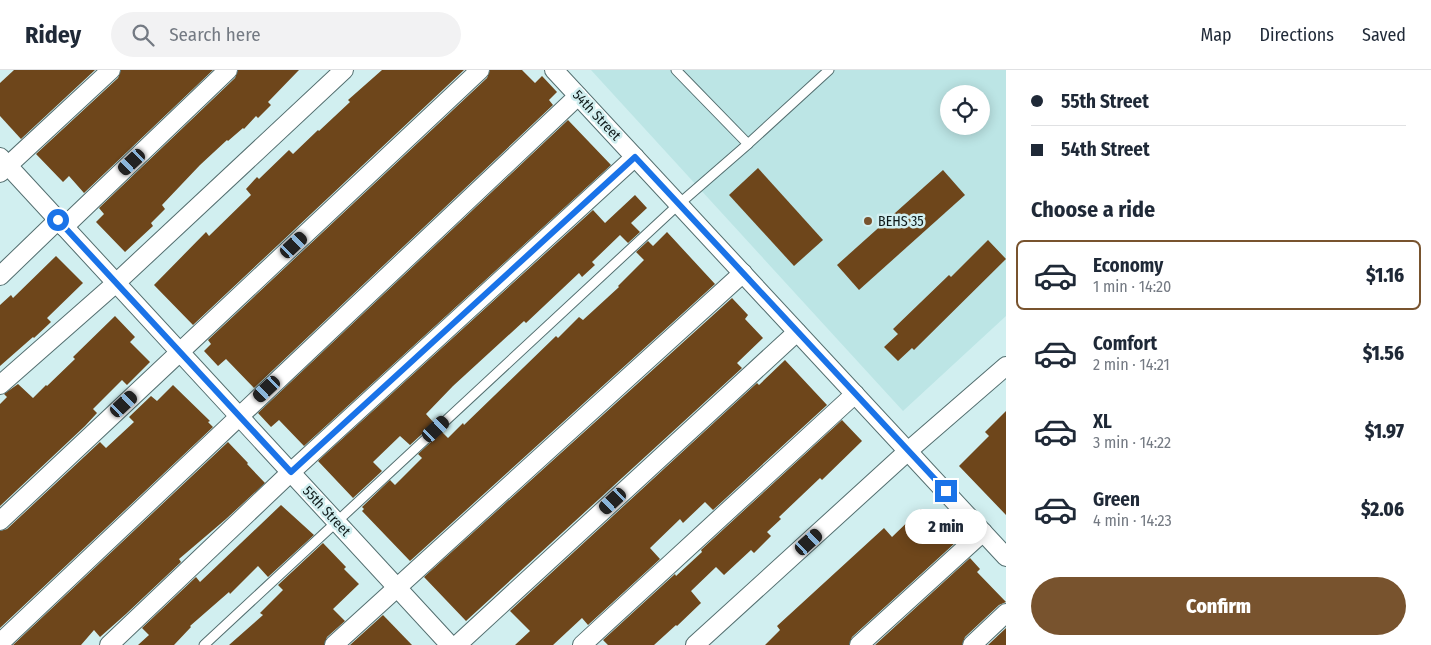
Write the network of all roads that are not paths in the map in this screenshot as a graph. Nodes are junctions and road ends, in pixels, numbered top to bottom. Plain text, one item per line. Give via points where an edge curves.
1 (110, 70) edge
2 (228, 70) edge
3 (344, 70) edge
4 (480, 70) edge
5 (554, 70) edge
6 (676, 70) edge
7 (829, 70) edge
8 (578, 96) junction
9 (748, 144) junction
10 (635, 157) junction
11 (3, 166) edge
12 (679, 204) junction
13 (58, 220) junction
14 (743, 273) junction
15 (0, 276) edge
16 (116, 283) junction
17 (797, 332) junction
18 (180, 352) junction
19 (1006, 366) edge
20 (0, 385) edge
21 (855, 394) junction
22 (239, 416) junction
23 (908, 451) junction
24 (291, 472) junction
25 (0, 521) edge
26 (336, 522) junction
27 (983, 532) junction
28 (1006, 556) edge
29 (397, 588) junction
30 (1006, 613) edge
31 (0, 643) edge
32 (110, 645) edge
33 (204, 645) edge
34 (334, 645) edge
35 (450, 645) edge
36 (457, 645) edge
37 (582, 645) edge
38 (695, 645) edge
39 (859, 645) edge
40 (972, 645) edge

1 - 11 street
2 - 13 street via 64,227
3 - 16 street
4 - 18 street
5 - 8 street, 54th Street
6 - 9 lane
7 - 9 lane
8 - 10 street, 54th Street
8 - 22 street
9 - 12 lane
10 - 12 street, 54th Street
10 - 24 street
11 - 13 street, 55th Street
12 - 14 street, 54th Street
12 - 26 lane
13 - 15 street
13 - 16 street, 55th Street
14 - 17 street, 54th Street
14 - 29 street
16 - 18 street, 55th Street
16 - 20 street
17 - 21 street, 54th Street
17 - 36 street
18 - 22 street, 55th Street
18 - 25 street
19 - 23 street
21 - 23 street, 54th Street
21 - 37 street
22 - 24 street, 55th Street
22 - 31 street
23 - 27 street, 54th Street
23 - 38 street
24 - 26 street, 55th Street
24 - 32 street
26 - 29 street, 55th Street
26 - 33 lane
27 - 28 street, 54th Street
27 - 39 street
29 - 34 street
29 - 35 street, 55th Street
30 - 40 street

